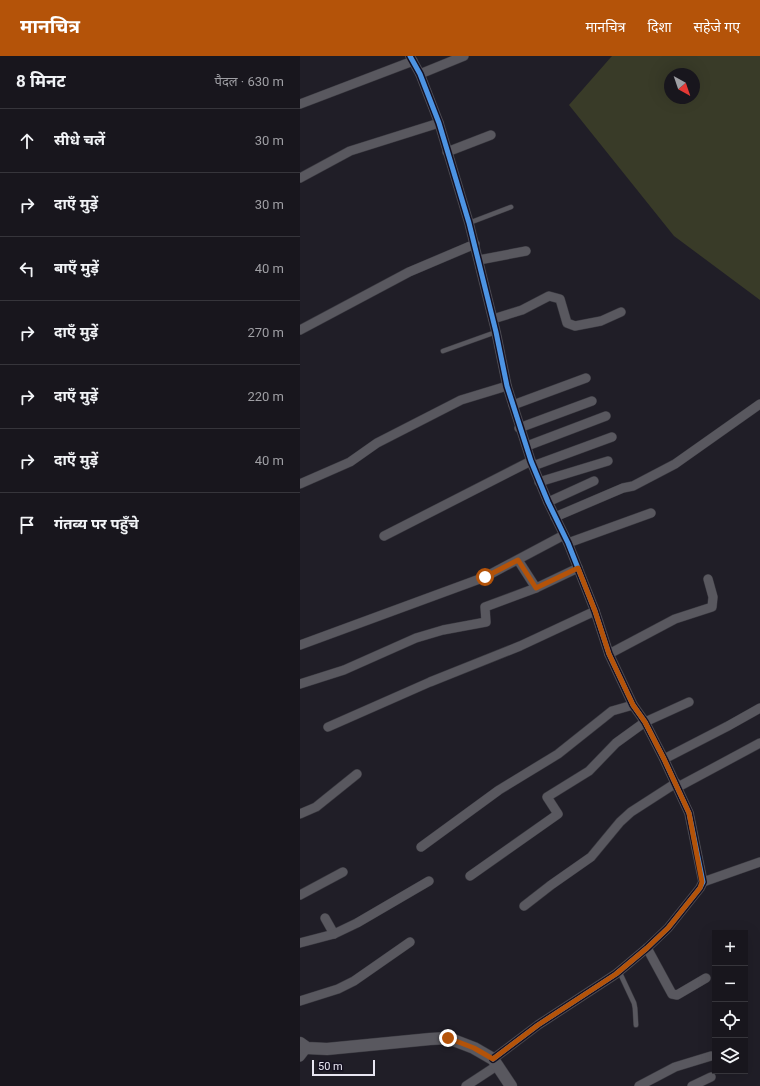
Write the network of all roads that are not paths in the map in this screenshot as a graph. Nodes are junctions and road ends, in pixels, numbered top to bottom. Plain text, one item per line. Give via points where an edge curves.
1 (464, 56) edge
2 (411, 59) edge
3 (420, 74) junction
4 (300, 104) edge
5 (439, 123) junction
6 (491, 135) dead end
7 (447, 152) junction
8 (300, 178) edge
9 (511, 207) dead end
10 (469, 223) junction
11 (475, 244) junction
12 (526, 252) dead end
13 (479, 260) junction
14 (621, 312) dead end
15 (493, 319) junction
16 (300, 330) edge
17 (496, 332) junction
18 (443, 350) dead end
19 (586, 378) dead end
20 (507, 386) junction
21 (592, 401) dead end
22 (760, 404) edge
23 (513, 405) junction
24 (606, 416) dead end
25 (519, 428) junction
26 (612, 437) dead end
27 (527, 446) junction
28 (608, 461) dead end
29 (532, 464) junction
30 (594, 481) dead end
31 (539, 482) junction
32 (300, 484) edge
33 (548, 502) junction
34 (651, 513) dead end
35 (556, 517) junction
36 (384, 536) dead end
37 (566, 539) junction
38 (518, 560) junction
39 (578, 568) junction
40 (708, 580) dead end
41 (536, 588) junction
42 (595, 611) junction
43 (300, 645) edge
44 (609, 654) junction
45 (300, 684) edge
46 (689, 702) dead end
47 (633, 705) junction
48 (760, 708) edge
49 (645, 722) junction
50 (328, 728) dead end
51 (760, 743) edge
52 (664, 759) junction
53 (357, 774) dead end
54 (677, 785) junction
55 (300, 814) edge
56 (421, 847) dead end
57 (760, 862) edge
58 (343, 872) dead end
59 (470, 876) dead end
60 (429, 881) dead end
61 (702, 882) junction
62 (300, 895) edge
63 (524, 906) dead end
64 (324, 918) dead end
65 (334, 934) junction
66 (410, 942) dead end
67 (300, 943) edge
68 (647, 948) junction
69 (619, 971) junction
70 (706, 978) dead end
71 (300, 1001) edge
72 (636, 1025) dead end
73 (302, 1049) edge
74 (711, 1056) dead end
75 (495, 1062) junction
76 (711, 1077) dead end
77 (466, 1086) edge
78 (511, 1086) edge
79 (639, 1086) edge
80 (692, 1086) edge

1 - 3 street
2 - 3 street
2 - 4 street
3 - 5 street
5 - 7 street
5 - 8 street via 350,151
6 - 7 street
7 - 10 street
9 - 10 lane
10 - 11 street
11 - 13 street
11 - 16 street via 409,272
12 - 13 street
13 - 15 street
14 - 15 street via 601,321 575,326 567,323 560,299 549,296 522,310
15 - 17 street
17 - 18 lane
17 - 20 street
19 - 23 street
20 - 23 street
20 - 32 street via 461,400 377,443 350,462
21 - 25 street
22 - 35 street via 675,464 633,486
23 - 25 street
24 - 27 street
25 - 27 street
26 - 29 street
27 - 29 street
28 - 31 street
29 - 31 street
29 - 36 street
30 - 33 street
31 - 33 street
33 - 35 street
34 - 37 street
35 - 37 street
37 - 38 street
37 - 39 street
38 - 41 street
38 - 43 street via 485,577
39 - 41 street
39 - 42 street
40 - 44 street via 712,607 675,619
41 - 45 street via 485,607 486,622 416,638 344,670
42 - 44 street
42 - 50 street
44 - 47 street
46 - 49 street
47 - 49 street
47 - 56 street via 612,711 558,754 499,790
48 - 52 street
49 - 52 street
49 - 59 street via 616,743 589,771 547,797 558,814
51 - 54 street
52 - 54 street
53 - 55 street via 316,808
54 - 61 street via 689,813
54 - 63 street via 631,812 591,857
57 - 61 street
58 - 62 street
60 - 65 street
61 - 68 street via 668,928
64 - 65 street
65 - 67 street
66 - 71 street via 349,984
68 - 69 street
68 - 70 street via 672,994 677,994
69 - 72 lane via 634,1003
69 - 75 street via 538,1025
73 - 75 main road via 448,1038 474,1048
74 - 79 street via 675,1067
75 - 77 street
75 - 78 main road
76 - 80 street

